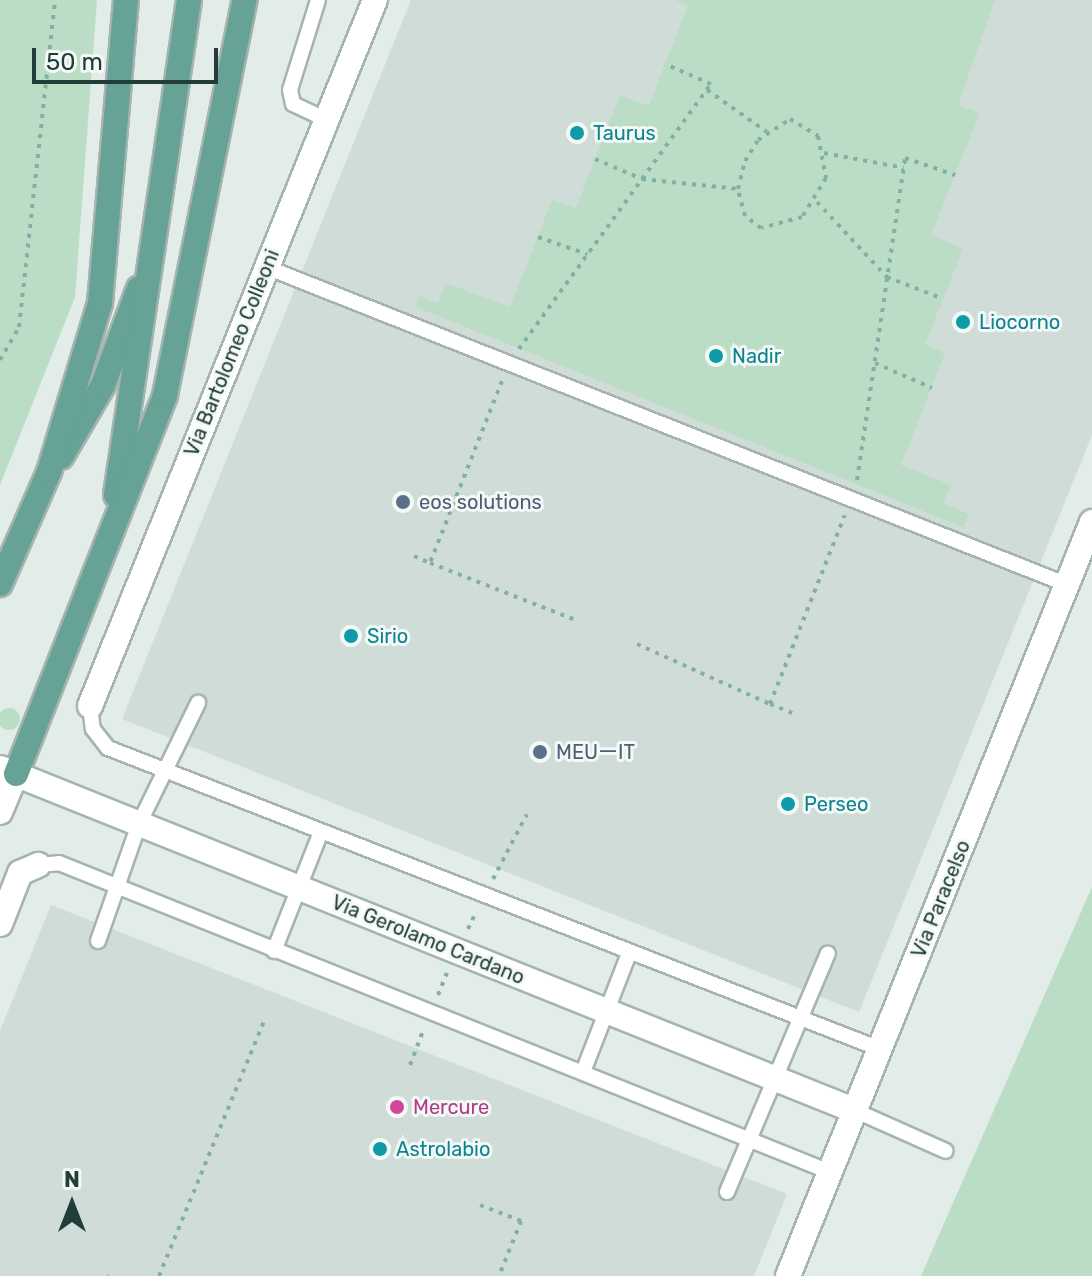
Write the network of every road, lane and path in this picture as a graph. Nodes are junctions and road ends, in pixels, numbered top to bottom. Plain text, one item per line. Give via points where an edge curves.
1 (55, 0) edge
2 (126, 0) edge
3 (189, 0) edge
4 (245, 0) edge
5 (318, 0) edge
6 (375, 0) edge
7 (665, 64) dead end
8 (707, 90) junction
9 (325, 119) junction
10 (767, 132) junction
11 (824, 153) junction
12 (595, 159) dead end
13 (904, 168) junction
14 (955, 175) dead end
15 (642, 179) junction
16 (738, 189) junction
17 (817, 202) junction
18 (157, 221) junction
19 (538, 237) dead end
20 (587, 254) junction
21 (266, 267) junction
22 (887, 277) junction
23 (943, 299) dead end
24 (0, 360) edge
25 (875, 363) junction
26 (508, 366) junction
27 (932, 388) dead end
28 (49, 472) junction
29 (850, 500) junction
30 (1092, 522) edge
31 (111, 529) junction
32 (414, 556) dead end
33 (430, 563) junction
34 (0, 584) edge
35 (1068, 585) junction
36 (573, 619) dead end
37 (637, 644) dead end
38 (198, 703) dead end
39 (770, 704) junction
40 (90, 706) joint
41 (792, 713) dead end
42 (8, 771) edge
43 (164, 771) junction
44 (0, 812) edge
45 (139, 824) junction
46 (320, 834) junction
47 (38, 865) joint
48 (117, 887) junction
49 (299, 889) junction
50 (0, 924) edge
51 (98, 941) dead end
52 (274, 951) junction
53 (828, 953) dead end
54 (628, 956) junction
55 (606, 1011) junction
56 (265, 1019) dead end
57 (802, 1022) junction
58 (880, 1049) junction
59 (583, 1072) junction
60 (777, 1079) junction
61 (856, 1111) junction
62 (752, 1140) junction
63 (946, 1151) dead end
64 (830, 1172) junction
65 (727, 1192) dead end
66 (480, 1205) dead end
67 (159, 1276) edge
68 (499, 1276) edge
69 (788, 1276) edge

1 - 24 path via 19,327
2 - 28 main road via 100,303
3 - 18 main road
4 - 31 main road via 179,341
5 - 9 lane via 290,90 293,104
6 - 9 street, Via Bartolomeo Colleoni
7 - 8 path via 711,84
8 - 10 path
8 - 15 path
9 - 21 street, Via Bartolomeo Colleoni
10 - 11 path via 790,119 818,136
10 - 16 path via 745,161
11 - 13 path
11 - 17 path
12 - 15 path
13 - 14 path via 905,158
13 - 22 path
15 - 16 path
15 - 20 path
16 - 17 path via 745,216 761,228 782,228
17 - 22 path
18 - 28 main road via 103,385
18 - 31 main road
19 - 20 path
20 - 26 path
21 - 26 lane
21 - 40 street, Via Bartolomeo Colleoni
22 - 23 path
22 - 25 path
25 - 27 path
25 - 29 path
26 - 29 lane
26 - 33 path
28 - 34 main road
29 - 35 lane
29 - 39 path
30 - 35 street, Via Paracelso
31 - 42 main road
32 - 33 path
33 - 36 path
35 - 58 street, Via Paracelso
37 - 39 path
38 - 43 lane
39 - 41 path
40 - 43 lane via 93,729 108,748
42 - 44 street
42 - 45 street, Via Gerolamo Cardano
43 - 45 lane
43 - 46 lane
45 - 48 lane
45 - 49 street, Via Gerolamo Cardano
46 - 49 lane
46 - 54 lane
47 - 48 lane via 59,863
47 - 50 street via 20,873
48 - 51 lane
48 - 52 lane
49 - 52 lane
49 - 55 street, Via Gerolamo Cardano
52 - 59 lane
53 - 57 lane
54 - 55 lane
54 - 57 lane
55 - 59 lane
55 - 60 street, Via Gerolamo Cardano
56 - 67 path
57 - 58 lane
57 - 60 lane
58 - 61 street, Via Paracelso
59 - 62 lane
60 - 61 street, Via Gerolamo Cardano
60 - 62 lane
61 - 63 lane
61 - 64 street, Via Paracelso
62 - 64 lane
62 - 65 lane
64 - 69 street, Via Paracelso
66 - 68 path via 521,1221

